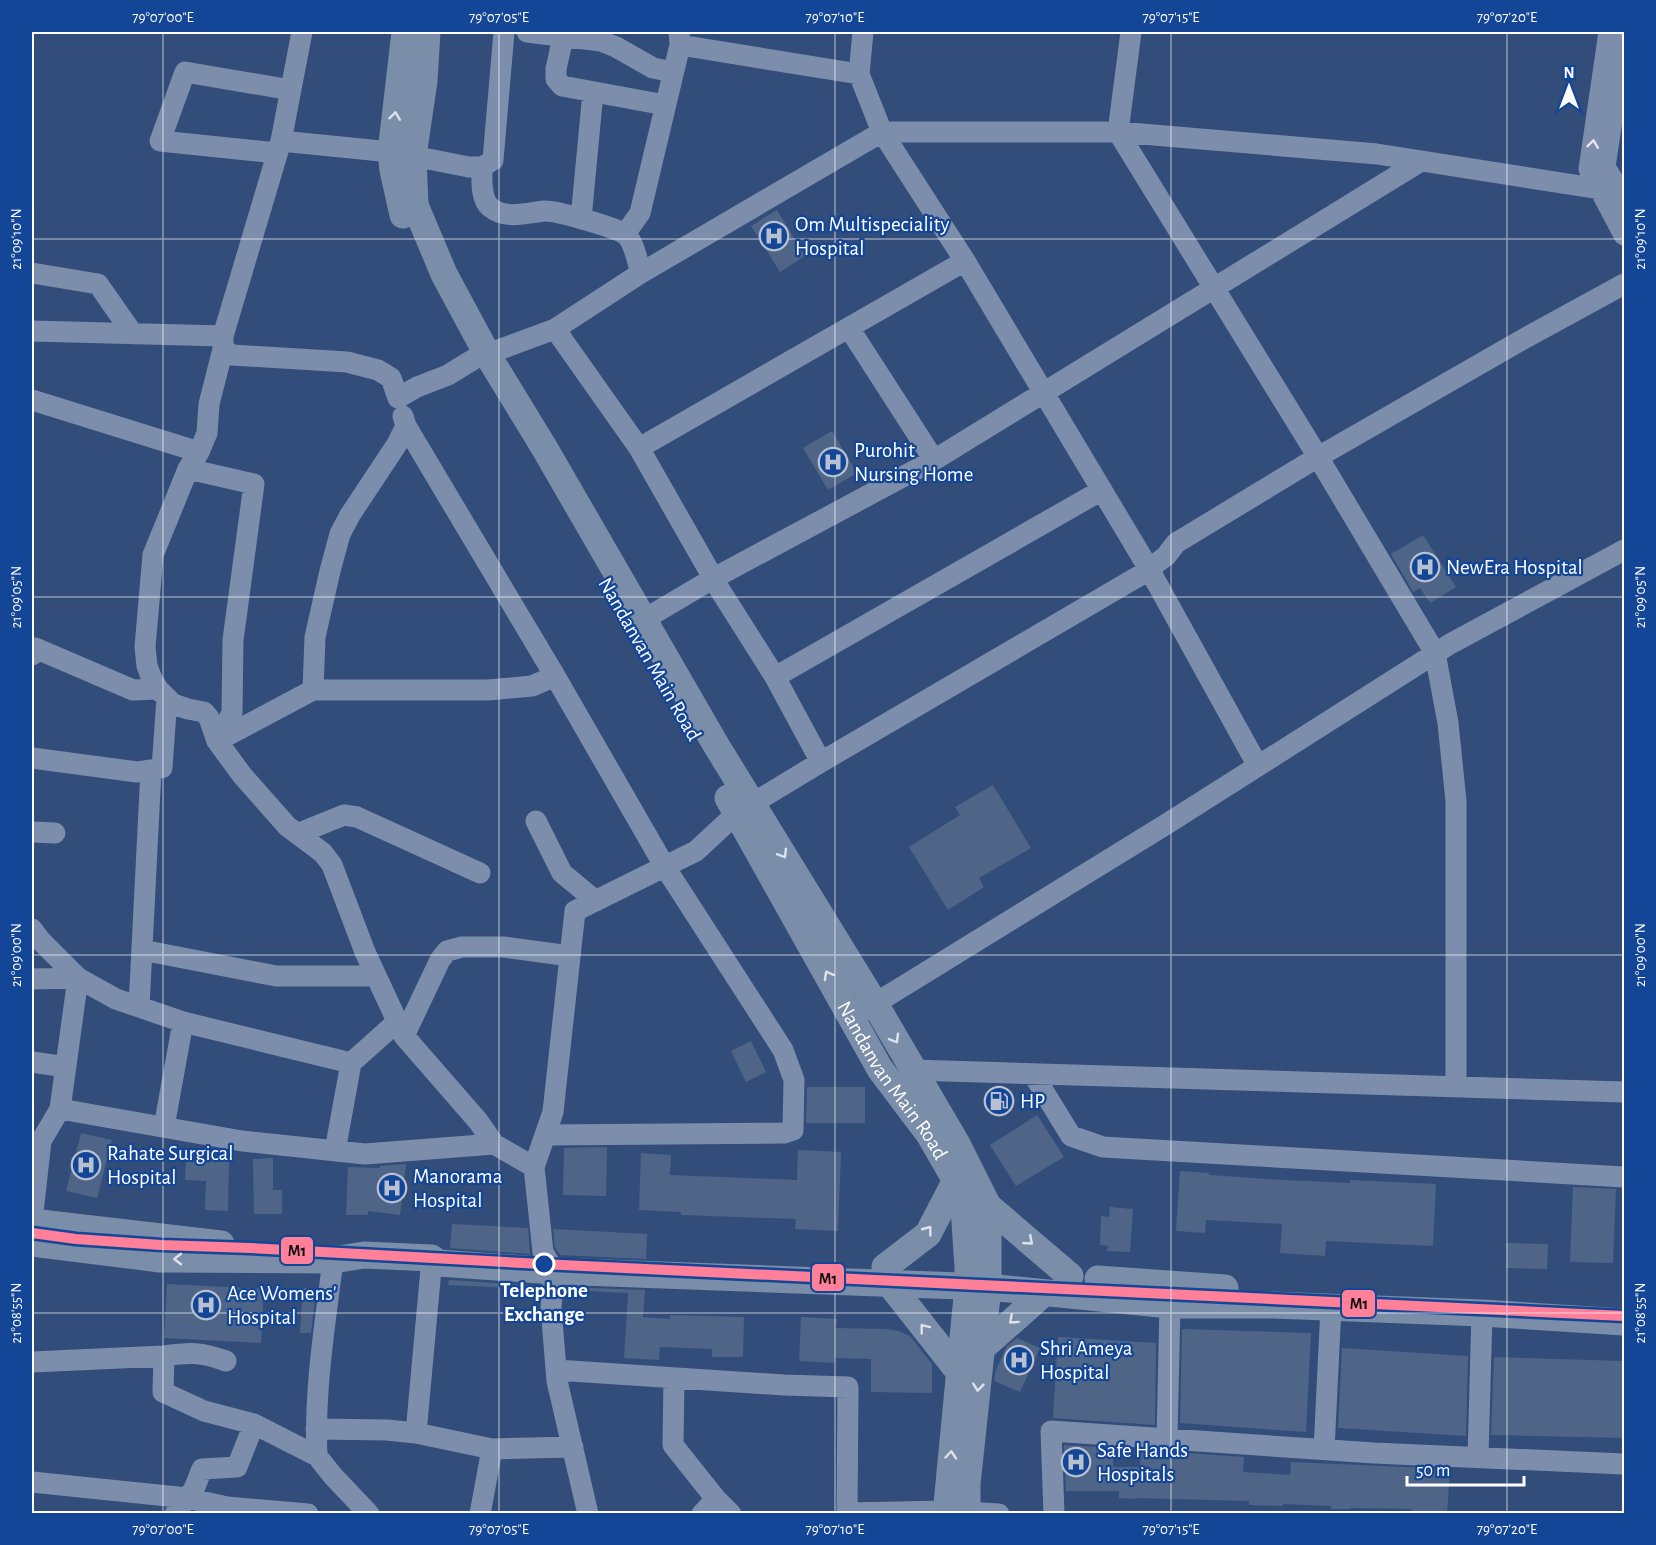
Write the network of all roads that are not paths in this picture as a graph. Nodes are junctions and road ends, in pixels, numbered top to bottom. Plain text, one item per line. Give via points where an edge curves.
1 (302, 32) edge
2 (405, 32) edge
3 (427, 32) edge
4 (504, 32) edge
5 (527, 32) edge
6 (863, 32) edge
7 (1131, 32) edge
8 (1609, 32) edge
9 (563, 37) junction
10 (680, 38) edge
11 (1624, 40) edge
12 (673, 72) junction
13 (859, 74) junction
14 (291, 90) junction
15 (592, 92) junction
16 (665, 105) junction
17 (882, 132) junction
18 (1118, 132) junction
19 (279, 147) junction
20 (402, 154) junction
21 (1421, 161) junction
22 (482, 167) junction
23 (1617, 192) edge
24 (581, 219) junction
25 (626, 234) junction
26 (1624, 235) edge
27 (965, 261) junction
28 (32, 273) edge
29 (641, 273) junction
30 (1624, 284) edge
31 (1214, 288) junction
32 (1624, 295) edge
33 (849, 328) junction
34 (555, 329) junction
35 (32, 331) edge
36 (133, 334) junction
37 (223, 343) junction
38 (481, 356) junction
39 (1044, 393) junction
40 (398, 398) junction
41 (32, 400) edge
42 (406, 426) junction
43 (639, 448) junction
44 (934, 460) junction
45 (194, 461) junction
46 (1322, 464) junction
47 (1102, 490) junction
48 (1624, 549) edge
49 (1144, 573) junction
50 (714, 578) junction
51 (643, 620) junction
52 (1435, 653) junction
53 (32, 656) edge
54 (555, 676) junction
55 (775, 677) junction
56 (313, 690) junction
57 (162, 693) junction
58 (217, 741) junction
59 (32, 758) edge
60 (821, 762) junction
61 (1258, 766) junction
62 (151, 770) junction
63 (745, 809) junction
64 (536, 821) dead end
65 (32, 832) edge
66 (55, 833) dead end
67 (297, 834) junction
68 (665, 867) junction
69 (480, 873) dead end
70 (596, 901) junction
71 (32, 929) edge
72 (142, 950) junction
73 (570, 956) junction
74 (376, 976) junction
75 (78, 978) junction
76 (32, 979) edge
77 (875, 1004) junction
78 (139, 1008) junction
79 (852, 1018) junction
80 (183, 1022) junction
81 (401, 1028) junction
82 (32, 1062) edge
83 (351, 1063) junction
84 (66, 1066) junction
85 (913, 1070) junction
86 (1033, 1074) junction
87 (1456, 1087) junction
88 (1624, 1092) edge
89 (60, 1109) junction
90 (164, 1127) junction
91 (545, 1135) junction
92 (37, 1141) edge
93 (494, 1144) junction
94 (335, 1151) junction
95 (534, 1167) junction
96 (1624, 1177) edge
97 (956, 1180) junction
98 (988, 1206) junction
99 (32, 1221) edge
100 (32, 1244) edge
101 (432, 1258) junction
102 (333, 1260) junction
103 (548, 1262) junction
104 (887, 1275) junction
105 (1070, 1276) junction
106 (978, 1277) junction
107 (1044, 1293) junction
108 (1170, 1305) junction
109 (1330, 1307) junction
110 (1624, 1312) edge
111 (1482, 1313) junction
112 (1624, 1322) edge
113 (982, 1348) junction
114 (164, 1356) junction
115 (226, 1360) dead end
116 (32, 1362) edge
117 (556, 1370) junction
118 (959, 1372) junction
119 (674, 1378) junction
120 (254, 1424) junction
121 (316, 1429) junction
122 (416, 1434) junction
123 (1167, 1439) junction
124 (573, 1447) junction
125 (492, 1449) junction
126 (1324, 1450) junction
127 (317, 1456) junction
128 (1478, 1457) junction
129 (1624, 1464) edge
130 (32, 1482) edge
131 (181, 1506) edge
132 (716, 1509) edge
133 (586, 1512) edge
134 (956, 1512) edge
135 (847, 1513) edge
136 (308, 1514) edge
137 (369, 1514) edge
138 (480, 1514) edge
139 (999, 1514) edge
140 (1054, 1514) edge

1 - 14 street
20 -> 2 main road
3 - 20 main road via 424,81
4 - 22 street via 493,160
5 - 9 street
6 - 13 street
7 - 18 street
23 -> 8 street via 1589,169
9 - 12 street via 602,41 653,68
9 - 15 street via 556,79 562,86
10 - 12 street
10 - 13 street
11 - 23 street via 1605,167
12 - 16 street
13 - 17 street
14 - 19 street
14 - 19 street via 185,72 160,141
15 - 16 street
15 - 24 street
16 - 25 street via 640,213
17 - 18 street
17 - 27 street
17 - 29 street
18 - 21 street
18 - 31 street
19 - 20 street
19 - 37 street
20 - 22 street
20 - 38 main road via 415,205
21 - 23 street
21 - 31 street
22 - 24 street via 483,194 489,206 504,214 546,211
23 - 26 street
24 - 25 street
25 - 29 street
27 - 33 street
27 - 39 street
28 - 36 street via 98,284
29 - 34 street
30 - 46 street via 1520,341
31 - 39 street
31 - 46 street
32 - 46 street
33 - 43 street
33 - 44 street
34 - 38 street
34 - 43 street
35 - 36 street
36 - 37 street
37 - 40 street via 232,355 346,362 378,370 391,378
37 - 45 street via 209,404 207,433
38 - 40 street
38 - 51 main road via 545,450
38 - 63 main road, Nandanvan Main Road via 634,628
39 - 44 street
39 - 47 street
40 - 42 street
41 - 45 street
42 - 54 street
42 - 56 street via 340,534 315,637
43 - 50 street
44 - 50 street
45 - 57 street via 153,555 145,647 152,680
45 - 58 street via 254,483 233,640 232,712
46 - 49 street via 1182,554 1166,556
46 - 52 street
47 - 49 street
47 - 55 street
48 - 52 street
49 - 60 street
49 - 61 street
50 - 51 street
50 - 55 street
51 - 63 main road via 716,745
52 - 61 street
52 - 87 street via 1448,723 1456,801
53 - 57 street via 35,648 133,690
54 - 56 street via 532,686 488,690
54 - 68 street
55 - 60 street
56 - 58 street
57 - 58 street via 173,704 204,712
57 - 62 street via 162,768
58 - 67 street via 270,808
59 - 62 street via 137,772
60 - 63 street
61 - 77 street
62 - 72 street
63 - 68 street via 696,851
63 -> 77 main road
79 -> 63 main road, Nandanvan Main Road
64 - 70 street via 562,873
65 - 66 street
67 - 69 street via 344,815 357,817
67 - 74 street via 323,853 332,865
68 - 70 street
68 - 91 street via 783,1050 794,1080 793,1130
70 - 73 street via 575,911
71 - 75 street
72 - 74 street via 276,976
72 - 78 street
73 - 81 street via 503,947 447,951
73 - 91 street via 553,1112
74 - 81 street
75 - 76 street
75 - 78 street
75 - 84 street
77 - 79 street
77 -> 85 main road
78 - 80 street
79 - 97 main road, Nandanvan Main Road via 880,1069 929,1134
80 - 83 street
80 - 90 street
81 - 83 street
81 - 93 street
82 - 84 street
83 - 94 street
84 - 89 street
85 - 86 street
85 - 98 main road
86 - 87 street
86 - 96 street via 1071,1136 1103,1147
87 - 88 street
89 - 90 street
89 - 92 street
90 - 94 street via 242,1141
91 - 95 street
92 - 99 street
93 - 94 street via 365,1154
93 - 95 street
95 - 103 street
104 -> 97 main road via 928,1234
97 - 106 main road, Nandanvan Main Road via 963,1193
98 -> 105 main road
98 - 106 main road
99 - 103 main road via 223,1244
102 -> 100 main road via 160,1259
101 - 102 main road via 364,1254
101 - 103 main road via 438,1263
101 - 122 street
102 - 121 street via 318,1370
103 - 104 main road via 617,1258 744,1260 847,1266
103 - 117 street
104 - 106 main road
118 -> 104 main road
105 - 106 main road
105 - 110 main road
106 - 107 main road
106 - 113 main road
106 - 118 main road, Nandanvan Main Road
107 - 108 main road
107 -> 113 main road
108 - 109 main road
108 - 123 street
109 - 111 main road
109 - 126 street
111 - 112 main road
111 - 128 street
113 -> 134 main road via 967,1484
114 - 115 street via 205,1354
114 - 116 street
114 - 120 street via 163,1392 204,1411
117 - 119 street
117 - 124 street
134 -> 118 main road, Nandanvan Main Road
119 - 132 street via 673,1445
119 - 135 street via 848,1387
120 - 127 street
120 - 131 street via 237,1467 202,1469
121 - 122 street
121 - 127 street
122 - 125 street
123 - 126 street
123 - 140 street via 1051,1431
124 - 125 street
124 - 133 street
125 - 138 street
126 - 128 street
127 - 137 street
128 - 129 street
130 - 131 street
131 - 136 street
134 - 135 street
134 - 139 street

